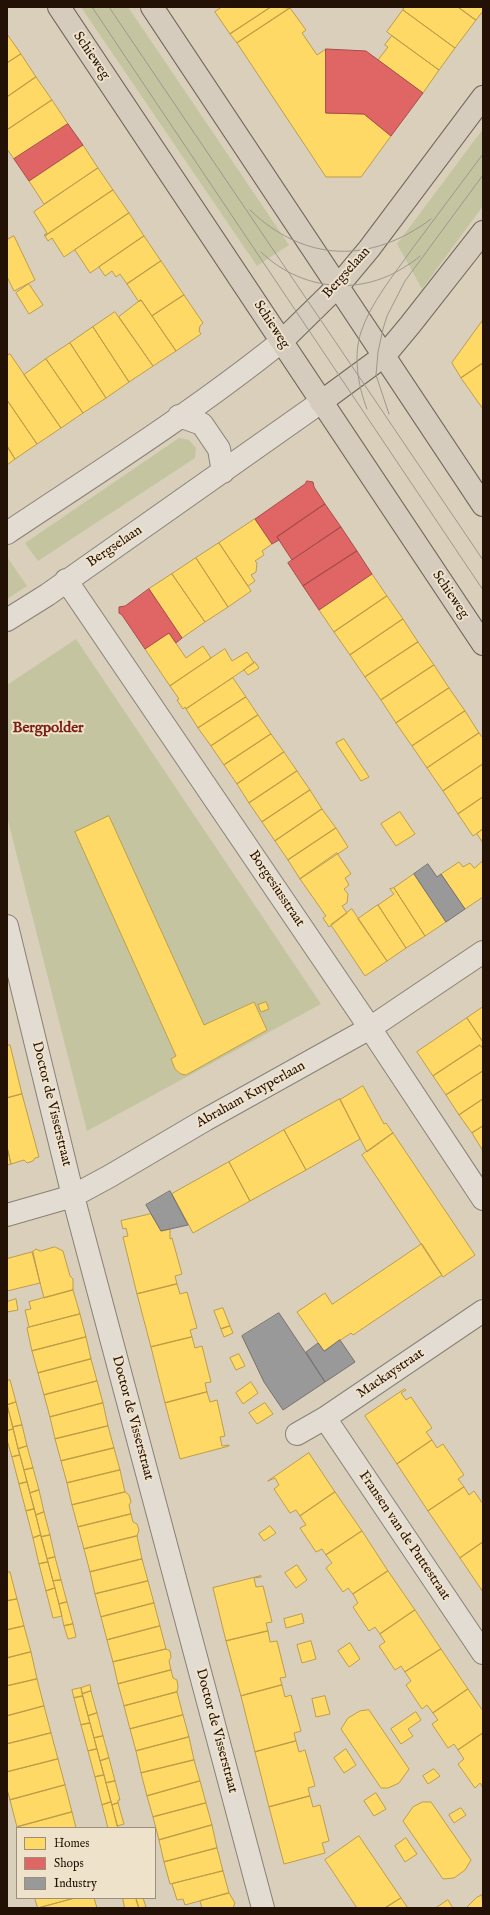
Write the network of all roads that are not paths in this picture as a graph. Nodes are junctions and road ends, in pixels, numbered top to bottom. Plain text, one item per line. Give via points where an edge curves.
1 (59, 7) edge
2 (152, 7) edge
3 (483, 97) edge
4 (483, 232) edge
5 (338, 286) junction
6 (282, 341) junction
7 (385, 355) junction
8 (321, 402) junction
9 (179, 416) junction
10 (223, 472) junction
11 (483, 505) edge
12 (7, 533) edge
13 (66, 580) junction
14 (7, 620) edge
15 (483, 644) edge
16 (7, 926) edge
17 (483, 952) edge
18 (370, 1028) junction
19 (73, 1196) junction
20 (483, 1199) edge
21 (7, 1215) edge
22 (483, 1311) edge
23 (325, 1418) junction
24 (297, 1434) dead end
25 (483, 1653) edge
26 (263, 1908) edge

1 - 6 main road, Schieweg
2 - 5 main road
3 - 5 main road, Bergselaan via 394,218
4 - 7 main road, Bergselaan
5 - 6 main road, Bergselaan
5 - 7 main road
6 - 8 main road, Schieweg
6 - 9 street, Bergselaan
7 - 8 main road, Bergselaan
7 - 11 main road
8 - 10 street, Bergselaan
8 - 15 main road, Schieweg
9 - 10 street via 202,424 219,449
9 - 12 street, Bergselaan
10 - 13 street, Bergselaan
13 - 14 street, Bergselaan
13 - 18 street, Borgesiusstraat
16 - 19 street, Doctor de Visserstraat
17 - 18 street, Abraham Kuyperlaan
18 - 19 street, Abraham Kuyperlaan
18 - 20 street, Borgesiusstraat
19 - 21 street, Abraham Kuyperlaan
19 - 26 street, Doctor de Visserstraat
22 - 23 street, Mackaystraat
23 - 24 street, Mackaystraat
23 - 25 street, Fransen van de Puttestraat

